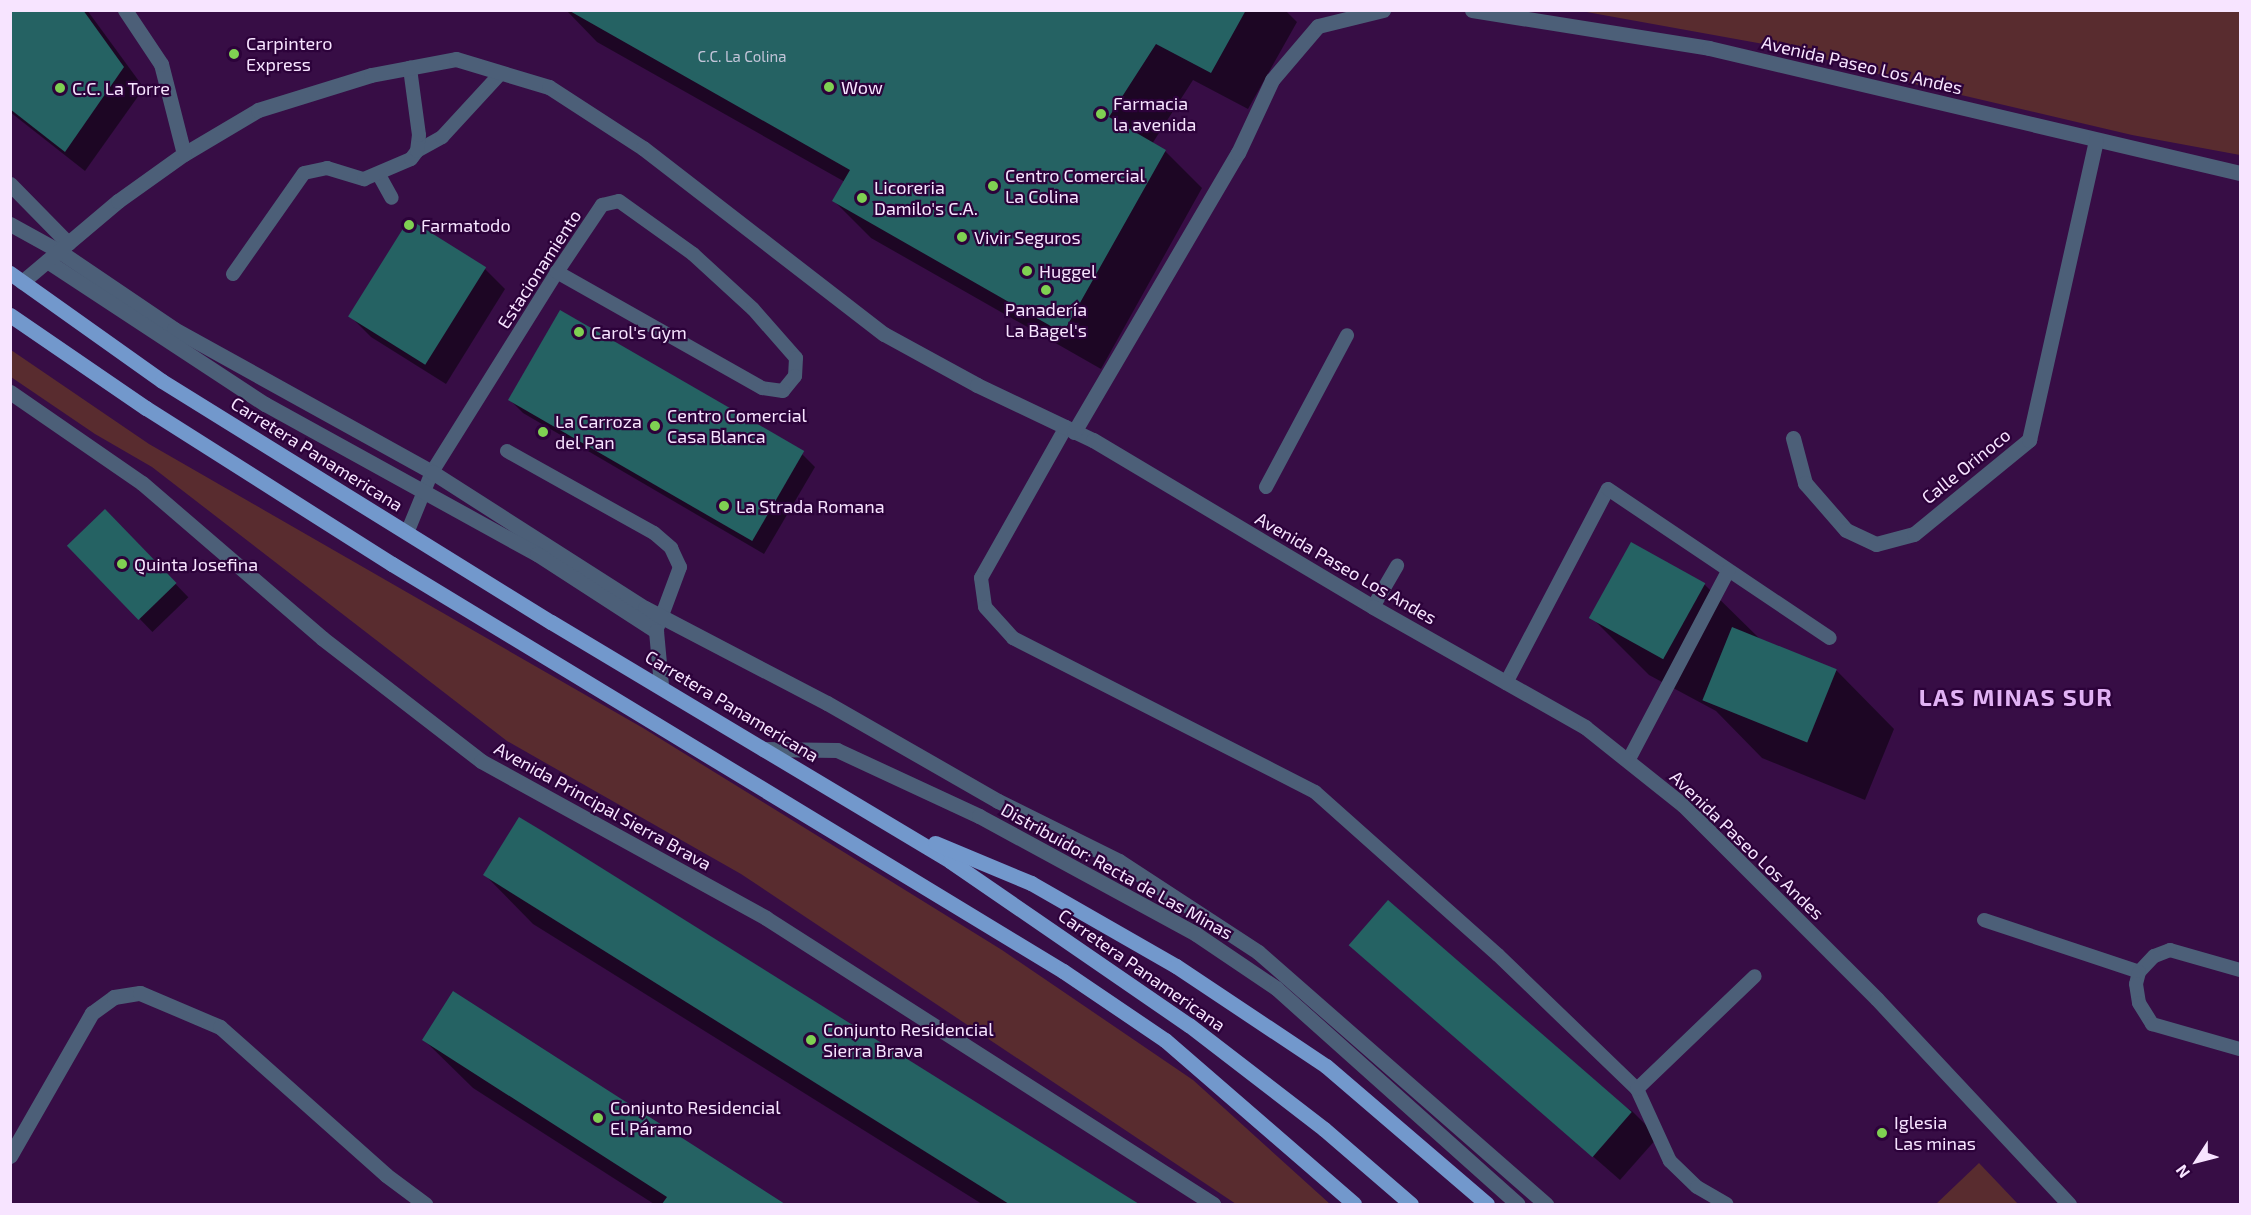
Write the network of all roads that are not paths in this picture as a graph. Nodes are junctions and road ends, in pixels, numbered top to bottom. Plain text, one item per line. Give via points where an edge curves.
1 (125, 10) edge
2 (1383, 10) edge
3 (1472, 10) edge
4 (410, 68) junction
5 (501, 73) junction
6 (2097, 140) junction
7 (417, 151) junction
8 (184, 154) junction
9 (2241, 173) edge
10 (379, 175) junction
11 (10, 184) edge
12 (392, 198) dead end
13 (10, 224) edge
14 (58, 252) junction
15 (557, 272) junction
16 (233, 274) dead end
17 (16, 278) edge
18 (10, 315) edge
19 (1347, 335) dead end
20 (10, 392) edge
21 (1070, 430) junction
22 (1792, 438) dead end
23 (507, 451) dead end
24 (432, 472) junction
25 (1266, 487) dead end
26 (424, 491) junction
27 (407, 533) junction
28 (1397, 566) dead end
29 (1728, 571) junction
30 (1373, 608) junction
31 (656, 631) junction
32 (1830, 638) dead end
33 (1506, 683) junction
34 (661, 685) junction
35 (763, 749) junction
36 (1628, 761) junction
37 (896, 826) junction
38 (1984, 920) dead end
39 (2241, 970) edge
40 (2139, 972) junction
41 (1755, 976) dead end
42 (2241, 1049) edge
43 (1637, 1089) junction
44 (10, 1156) edge
45 (425, 1204) edge
46 (1213, 1204) edge
47 (1354, 1204) edge
48 (1411, 1204) edge
49 (1487, 1204) edge
50 (1518, 1204) edge
51 (1546, 1204) edge
52 (1726, 1204) edge
53 (2068, 1204) edge

1 - 8 street via 161,64
2 - 21 street via 1318,26 1272,80 1238,153
3 - 6 street, Avenida Paseo Los Andes via 1709,48
4 - 5 street, Avenida Paseo Los Andes via 456,59
4 - 7 lane via 419,135
4 - 8 street, Avenida Paseo Los Andes via 371,75 258,110
5 - 7 lane via 442,137
5 - 21 street, Avenida Paseo Los Andes via 549,87 643,148 885,334
6 - 9 street, Avenida Paseo Los Andes
6 - 22 street, Calle Orinoco via 2029,440 1914,534 1876,544 1846,530 1805,483
7 - 10 lane via 403,164
8 - 14 street, Avenida Paseo Los Andes
10 - 12 lane
10 - 16 lane via 364,179 327,168 304,172
11 - 14 street
13 - 14 street
14 - 17 street, Avenida Paseo Los Andes
14 - 24 street via 174,329
14 - 26 street via 265,404
15 - 15 lane, Estacionamiento via 602,205 619,201 693,254 753,309 796,358 795,376 783,391 762,388
15 - 24 lane, Estacionamiento
17 - 27 main road, Carretera Panamericana via 162,381
18 - 47 main road via 146,408 392,564 1063,971 1165,1040
19 - 25 lane
20 - 46 street, Avenida Principal Sierra Brava via 142,483 322,638 481,761 766,918
21 - 30 street, Avenida Paseo Los Andes via 1093,440
21 - 43 lane via 981,578 985,607 1013,638 1315,792 1498,955
23 - 31 lane via 654,533 671,548 680,567
24 - 26 lane, Estacionamiento
24 - 51 street via 645,608 827,703 998,801 1119,861 1258,952
26 - 27 lane, Estacionamiento
26 - 31 street via 537,554
27 - 34 main road, Carretera Panamericana
28 - 30 lane
29 - 32 lane
29 - 33 lane via 1608,489
29 - 36 lane
30 - 33 street, Avenida Paseo Los Andes
31 - 34 street
33 - 36 street, Avenida Paseo Los Andes via 1585,727
34 - 35 main road, Carretera Panamericana
35 - 37 main road, Carretera Panamericana
35 - 50 street, Distribuidor: Recta de Las Minas via 837,750 989,821 1196,934 1276,988
36 - 53 street, Avenida Paseo Los Andes via 1683,805 1860,982
37 - 48 main road, Carretera Panamericana via 1189,1025 1324,1129
37 - 49 main road via 1031,884 1176,966 1326,1066
38 - 40 lane
39 - 40 lane via 2170,950 2154,956
40 - 42 lane via 2139,1003 2152,1024
41 - 43 lane
43 - 52 lane via 1670,1161 1697,1187
44 - 45 street via 92,1013 114,997 141,993 220,1027 386,1175

